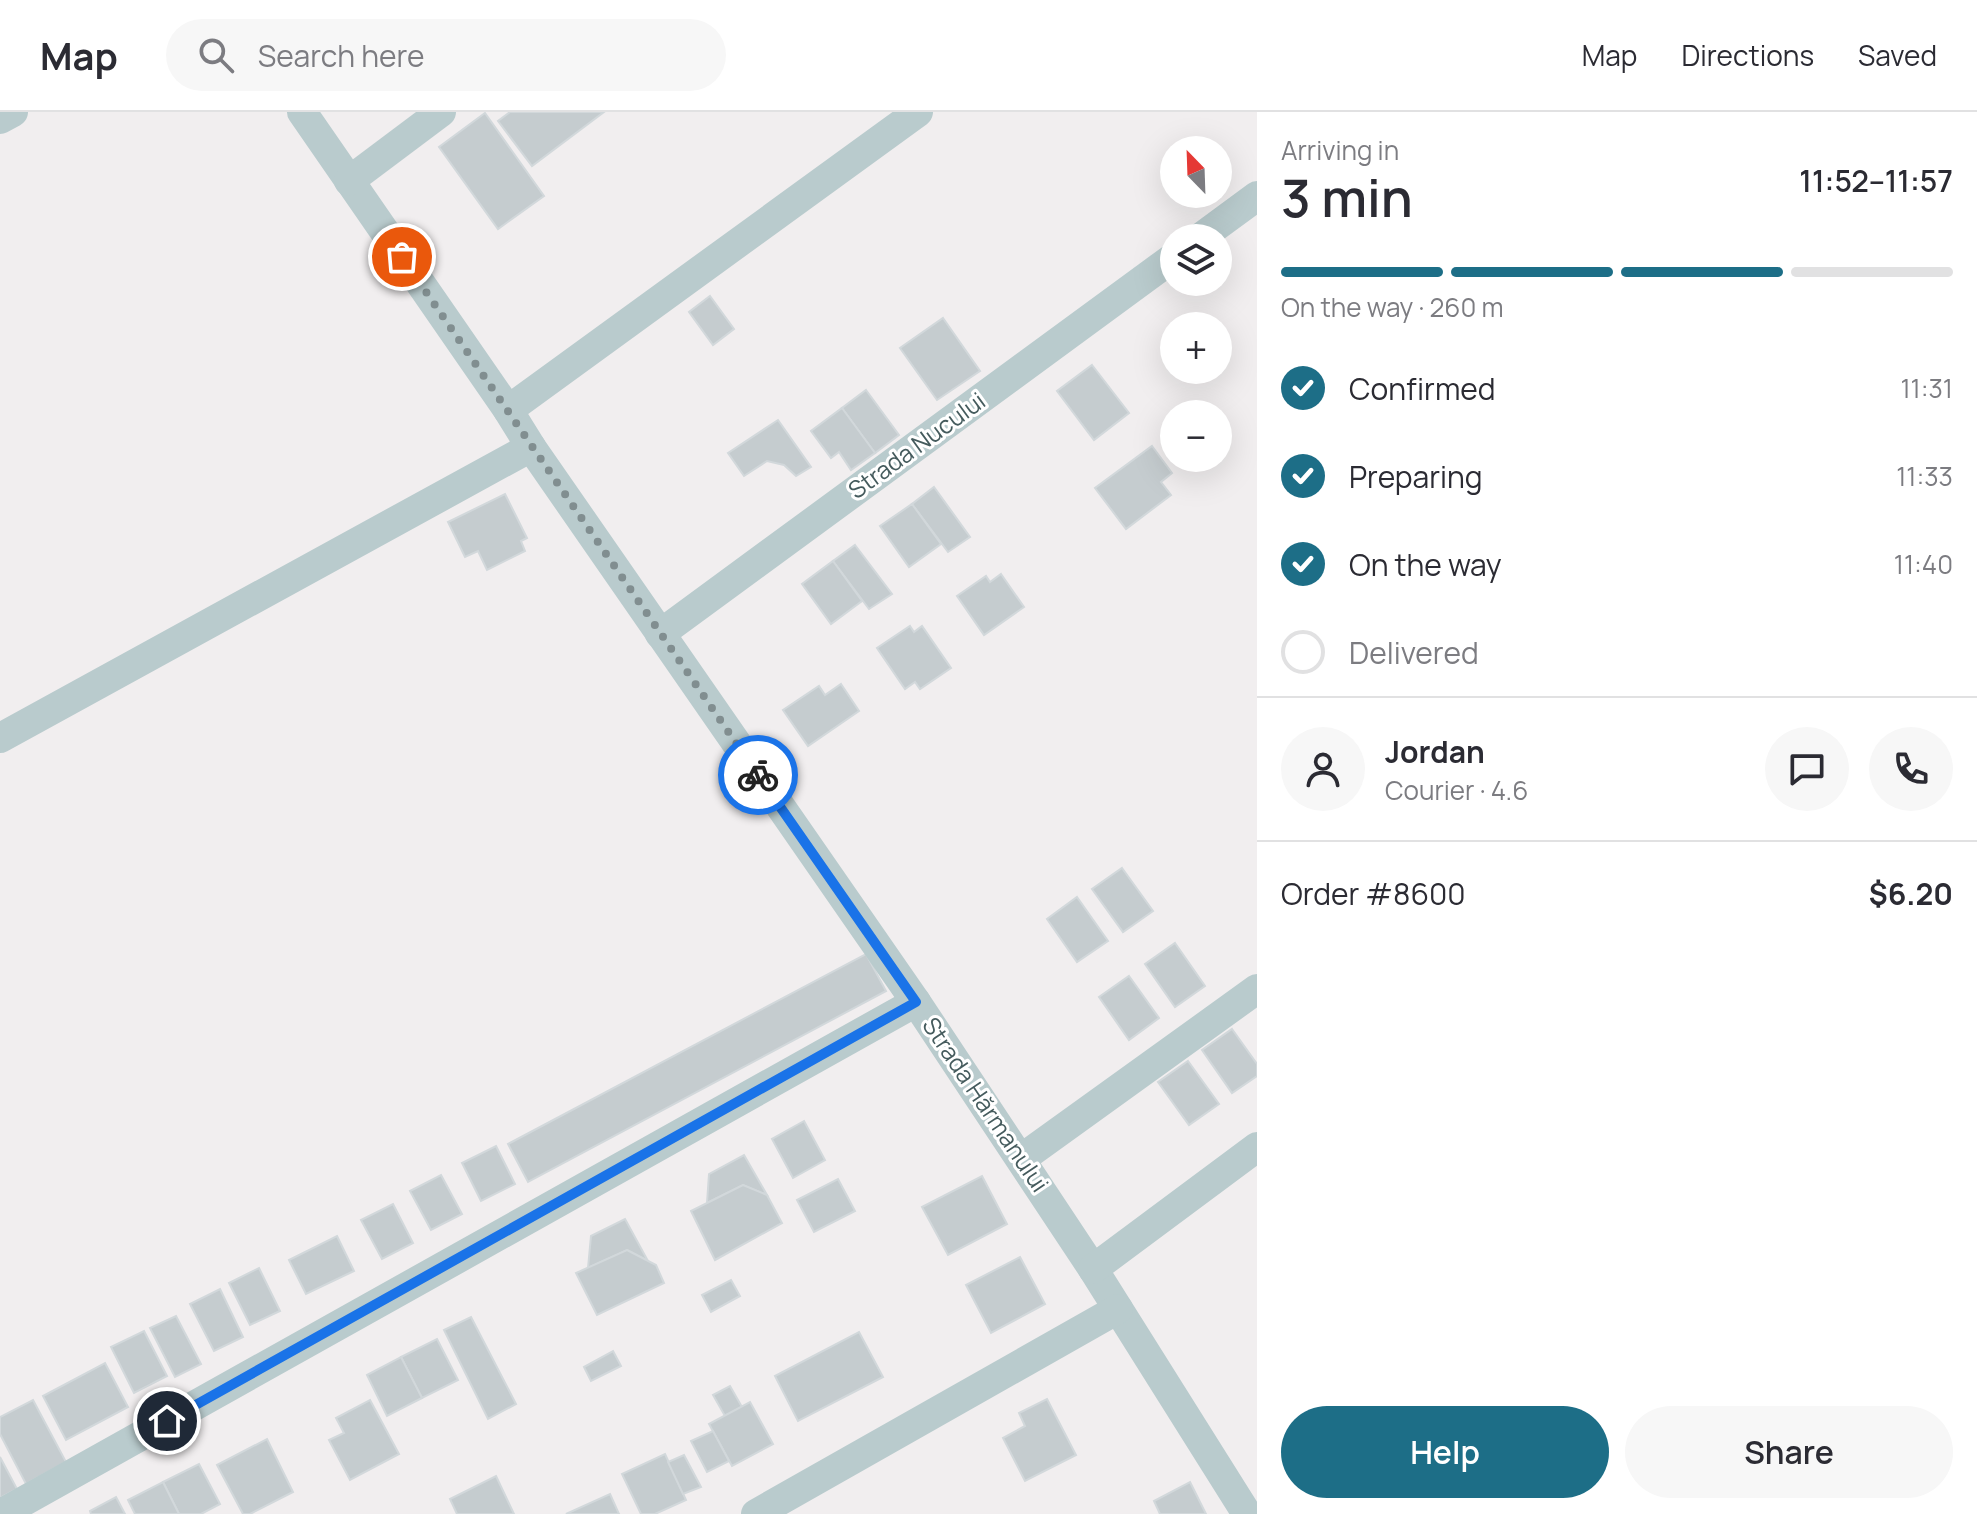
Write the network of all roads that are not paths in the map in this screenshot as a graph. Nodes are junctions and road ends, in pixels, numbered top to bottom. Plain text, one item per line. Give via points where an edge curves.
1 (13, 112) edge
2 (302, 112) edge
3 (441, 112) edge
4 (918, 112) edge
5 (0, 119) edge
6 (349, 181) junction
7 (1257, 196) edge
8 (1219, 224) edge
9 (1160, 267) edge
10 (508, 410) junction
11 (531, 447) junction
12 (660, 634) junction
13 (0, 738) edge
14 (1257, 989) edge
15 (916, 1002) junction
16 (1257, 1147) edge
17 (1021, 1159) junction
18 (1093, 1269) junction
19 (1118, 1309) junction
20 (1, 1514) edge
21 (756, 1514) edge
22 (1247, 1514) edge

1 - 5 street
2 - 6 street, Strada Hărmanului
3 - 6 street
4 - 10 street
6 - 10 street, Strada Hărmanului
7 - 8 street
9 - 12 street, Strada Nucului
10 - 11 street, Strada Hărmanului
11 - 12 street, Strada Hărmanului
11 - 13 street
12 - 15 street, Strada Hărmanului
14 - 17 street
15 - 17 street, Strada Hărmanului
15 - 20 street
16 - 18 street
17 - 18 street, Strada Hărmanului
18 - 19 street, Strada Hărmanului
19 - 21 street
19 - 22 street, Strada Hărmanului

